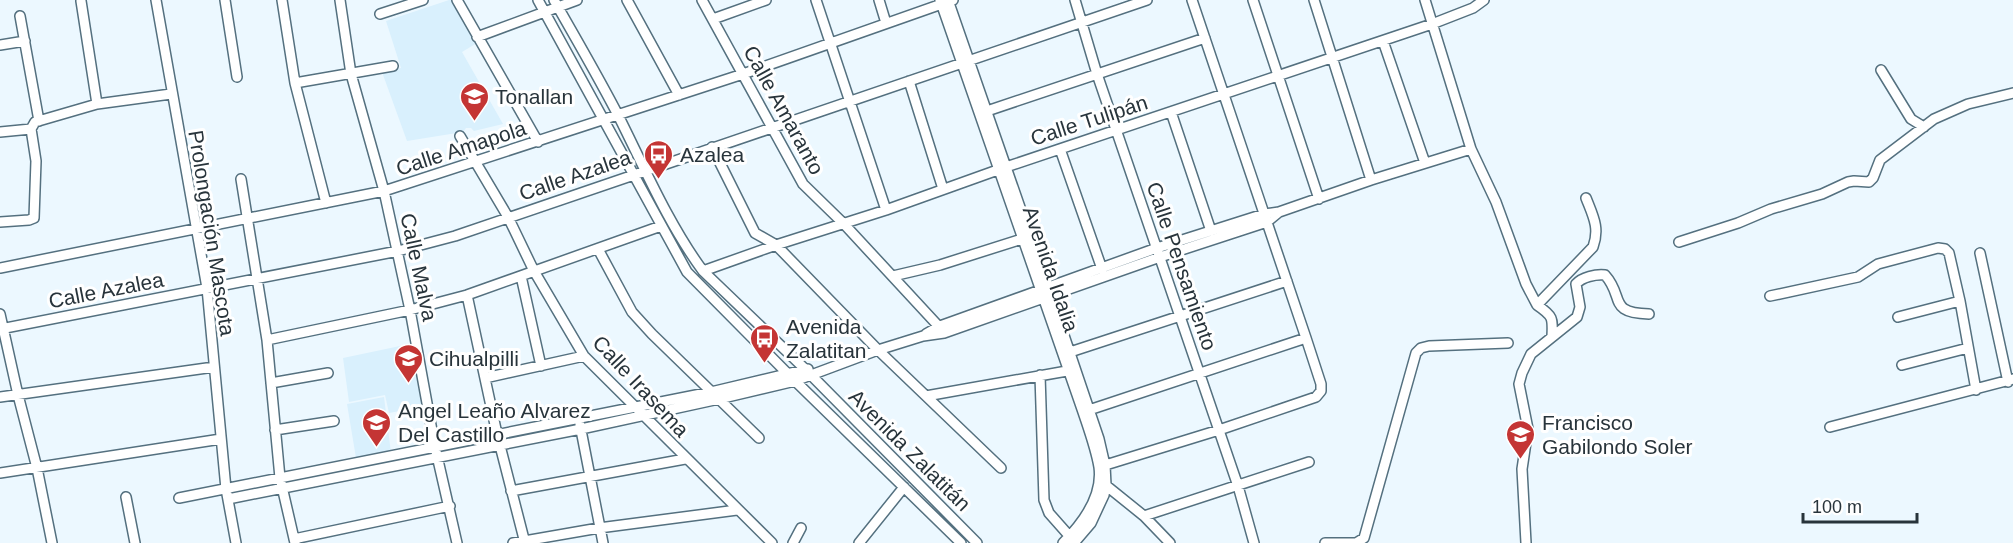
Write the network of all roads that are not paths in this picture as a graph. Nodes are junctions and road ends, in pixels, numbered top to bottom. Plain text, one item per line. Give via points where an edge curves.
1 (156, 0) edge
2 (225, 0) edge
3 (282, 0) edge
4 (340, 0) edge
5 (423, 0) edge
6 (457, 0) edge
7 (538, 0) edge
8 (577, 0) edge
9 (627, 0) edge
10 (702, 0) edge
11 (766, 0) edge
12 (816, 0) edge
13 (879, 0) edge
14 (1075, 0) edge
15 (1147, 0) edge
16 (1192, 0) edge
17 (1253, 0) edge
18 (1425, 0) edge
19 (1484, 0) edge
20 (81, 1) edge
21 (946, 1) edge
22 (1317, 1) edge
23 (556, 3) edge
24 (545, 11) junction
25 (380, 14) dead end
26 (20, 16) dead end
27 (712, 19) junction
28 (1082, 22) junction
29 (886, 23) junction
30 (1432, 24) junction
31 (477, 37) junction
32 (1204, 38) junction
33 (25, 41) junction
34 (1383, 41) junction
35 (830, 43) junction
36 (0, 45) edge
37 (1334, 58) junction
38 (965, 62) junction
39 (393, 66) dead end
40 (1881, 70) dead end
41 (351, 74) junction
42 (743, 74) junction
43 (1097, 74) junction
44 (1279, 76) junction
45 (237, 77) dead end
46 (909, 81) junction
47 (295, 83) junction
48 (2013, 93) edge
49 (171, 94) junction
50 (679, 95) junction
51 (1224, 95) junction
52 (850, 102) junction
53 (97, 104) junction
54 (987, 111) junction
55 (1171, 112) junction
56 (618, 115) junction
57 (604, 120) junction
58 (39, 121) junction
59 (773, 127) junction
60 (1924, 127) junction
61 (31, 129) junction
62 (1118, 131) junction
63 (0, 132) edge
64 (460, 136) dead end
65 (538, 142) junction
66 (712, 147) junction
67 (1060, 149) junction
68 (1471, 149) junction
69 (475, 162) junction
70 (1425, 163) junction
71 (1002, 168) junction
72 (645, 170) junction
73 (633, 174) junction
74 (241, 179) dead end
75 (1371, 180) junction
76 (943, 189) junction
77 (384, 191) junction
78 (1586, 198) dead end
79 (1319, 199) junction
80 (326, 203) junction
81 (886, 210) junction
82 (508, 217) junction
83 (248, 218) junction
84 (1265, 218) junction
85 (0, 222) edge
86 (844, 224) junction
87 (661, 226) junction
88 (197, 230) junction
89 (1211, 231) junction
90 (754, 233) junction
91 (1026, 238) junction
92 (1679, 242) dead end
93 (776, 245) junction
94 (598, 249) junction
95 (398, 251) junction
96 (757, 252) junction
97 (1159, 252) junction
98 (1980, 253) dead end
99 (0, 268) edge
100 (1102, 269) junction
101 (534, 271) junction
102 (703, 271) junction
103 (521, 276) junction
104 (893, 276) junction
105 (259, 279) junction
106 (1287, 280) junction
107 (207, 288) junction
108 (1045, 293) junction
109 (467, 294) junction
110 (1770, 296) dead end
111 (1960, 300) junction
112 (1537, 305) junction
113 (410, 310) junction
114 (0, 314) edge
115 (1650, 314) dead end
116 (1180, 315) junction
117 (1898, 316) dead end
118 (1, 329) edge
119 (942, 329) junction
120 (1552, 336) junction
121 (1306, 338) junction
122 (267, 340) junction
123 (1508, 343) dead end
124 (1968, 348) junction
125 (878, 350) junction
126 (1065, 353) junction
127 (584, 357) junction
128 (1902, 365) dead end
129 (541, 366) junction
130 (214, 367) junction
131 (1067, 371) junction
132 (808, 372) junction
133 (328, 373) dead end
134 (1199, 373) junction
135 (1040, 375) junction
136 (791, 377) junction
137 (485, 378) junction
138 (2011, 380) edge
139 (271, 383) junction
140 (1976, 390) junction
141 (711, 392) junction
142 (18, 395) junction
143 (926, 396) junction
144 (0, 397) edge
145 (719, 399) junction
146 (633, 407) junction
147 (1089, 410) junction
148 (642, 416) junction
149 (579, 418) junction
150 (334, 421) dead end
151 (1830, 427) dead end
152 (581, 429) junction
153 (275, 430) junction
154 (1219, 430) junction
155 (497, 434) junction
156 (759, 438) dead end
157 (221, 439) junction
158 (500, 446) junction
159 (435, 447) junction
160 (438, 458) junction
161 (685, 459) junction
162 (1309, 462) dead end
163 (1102, 466) junction
164 (37, 468) junction
165 (1001, 468) dead end
166 (0, 473) edge
167 (590, 476) junction
168 (280, 477) junction
169 (1102, 483) junction
170 (1238, 486) junction
171 (904, 487) junction
172 (226, 489) junction
173 (282, 489) junction
174 (511, 491) junction
175 (126, 497) dead end
176 (179, 498) dead end
177 (228, 499) junction
178 (450, 506) junction
179 (737, 510) junction
180 (1144, 516) junction
181 (599, 528) junction
182 (801, 528) dead end
183 (294, 541) edge
184 (862, 541) edge
185 (524, 542) edge
186 (1072, 542) edge
187 (52, 543) edge
188 (135, 543) edge
189 (236, 543) edge
190 (457, 543) edge
191 (513, 543) edge
192 (603, 543) edge
193 (772, 543) edge
194 (793, 543) edge
195 (962, 543) edge
196 (977, 543) edge
197 (1170, 543) edge
198 (1254, 543) edge
199 (1325, 543) edge
200 (1526, 543) edge

1 - 49 street, Prolongación Mascota
2 - 45 street
3 - 47 street
4 - 41 street, Calle Malva
5 - 25 street
6 - 31 street
7 - 24 street, Avenida Zalatitán
8 - 23 street
9 - 50 street
10 - 27 street, Calle Amaranto
11 - 27 street
12 - 35 street
13 - 29 street
14 - 28 street, Calle Pensamiento
15 - 28 street, Calle Azalea
16 - 32 street
17 - 44 street
18 - 30 street
19 - 30 street, Calle Tulipán
20 - 53 street
21 - 29 street, Calle Amapola
21 - 38 street, Avenida Idalia
22 - 37 street
23 - 24 street
23 - 56 street, Avenida Zalatitán
24 - 31 street
24 - 57 street, Avenida Zalatitán
26 - 33 street
27 - 42 street, Calle Amaranto
28 - 38 street, Calle Azalea
28 - 43 street, Calle Pensamiento
29 - 35 street, Calle Amapola
30 - 34 street, Calle Tulipán
30 - 68 street
31 - 65 street
32 - 43 street
32 - 51 street
33 - 36 street
33 - 58 street
34 - 37 street, Calle Tulipán
34 - 70 street
35 - 42 street, Calle Amapola
35 - 52 street
37 - 44 street, Calle Tulipán
37 - 75 street
38 - 46 street, Calle Azalea
38 - 54 street, Avenida Idalia
38 - 71 street, Avenida Idalia
39 - 41 street
40 - 60 street via 1911,119
41 - 47 street
41 - 77 street, Calle Malva
42 - 50 street, Calle Amapola
42 - 59 street, Calle Amaranto
43 - 54 street
43 - 62 street, Calle Pensamiento
44 - 51 street, Calle Tulipán
44 - 79 street
46 - 52 street, Calle Azalea
46 - 76 street
47 - 80 street
48 - 60 street via 1968,104
49 - 53 street
49 - 88 street, Prolongación Mascota
50 - 56 street, Calle Amapola
51 - 55 street, Calle Tulipán
51 - 84 street
52 - 59 street, Calle Azalea
52 - 81 street
53 - 58 street
54 - 71 street, Avenida Idalia
55 - 62 street, Calle Tulipán
55 - 89 street
56 - 57 street, Calle Amapola
56 - 72 street, Avenida Zalatitán
57 - 65 street, Calle Amapola
57 - 73 street, Avenida Zalatitán
58 - 61 street
59 - 66 street, Calle Azalea
59 - 86 street, Calle Amaranto via 803,184
60 - 92 street via 1881,160 1869,182 1848,182
61 - 63 street
61 - 85 street via 36,161 34,218
62 - 67 street, Calle Tulipán
62 - 97 street, Calle Pensamiento
64 - 69 street, Calle Irasema
65 - 69 street, Calle Amapola
66 - 72 street, Calle Azalea
66 - 90 street
67 - 71 street, Calle Tulipán
67 - 100 street
68 - 70 street
68 - 112 street
69 - 77 street, Calle Amapola
69 - 82 street, Calle Irasema
70 - 75 street
71 - 76 street, Calle Tulipán
71 - 91 street, Avenida Idalia
72 - 73 street, Calle Azalea
72 - 102 street, Avenida Zalatitán
73 - 82 street, Calle Azalea
73 - 87 street, Avenida Zalatitán
74 - 83 street
75 - 79 street
76 - 81 street, Calle Tulipán
77 - 80 street, Calle Amapola
77 - 95 street, Calle Malva
78 - 112 street via 1598,228 1593,247
79 - 84 street
80 - 83 street, Calle Amapola
81 - 86 street, Calle Tulipán
82 - 95 street, Calle Azalea
82 - 101 street, Calle Irasema
83 - 88 street, Calle Amapola
83 - 105 street
84 - 89 street
84 - 97 street
84 - 106 street
86 - 93 street, Calle Tulipán
86 - 104 street, Calle Amaranto
87 - 94 street
87 - 136 street, Avenida Zalatitán via 697,284
88 - 99 street, Calle Amapola
88 - 107 street, Prolongación Mascota
89 - 97 street
90 - 93 street
90 - 96 street
91 - 104 street
91 - 108 street, Avenida Idalia
93 - 96 street, Calle Tulipán
93 - 125 street
94 - 101 street
94 - 141 street via 633,312
95 - 105 street, Calle Azalea
95 - 113 street, Calle Malva
96 - 102 street, Calle Tulipán
97 - 100 street
97 - 108 street
97 - 116 street, Calle Pensamiento
98 - 138 street
100 - 108 street
101 - 103 street
101 - 127 street, Calle Irasema
102 - 132 street, Avenida Zalatitán
103 - 109 street
103 - 129 street
104 - 119 street, Calle Amaranto
105 - 107 street, Calle Azalea
105 - 122 street
106 - 116 street
106 - 121 street
107 - 118 street, Calle Azalea
107 - 130 street, Prolongación Mascota
108 - 119 street
108 - 126 street, Avenida Idalia
109 - 113 street
109 - 137 street
110 - 111 street via 1858,277 1878,264 1938,248 1949,253
111 - 117 street
111 - 124 street
112 - 120 street via 1553,320
113 - 122 street
113 - 159 street, Calle Malva
114 - 118 street
115 - 120 street via 1634,314 1621,308 1609,279 1600,274 1576,284 1579,313
116 - 126 street
116 - 134 street, Calle Pensamiento
118 - 142 street
119 - 125 street
120 - 200 street via 1531,354 1520,384 1528,429 1522,469
121 - 134 street
121 - 154 street via 1321,384 1316,397
122 - 139 street
123 - 199 street via 1429,346 1416,353 1364,538 1356,543
124 - 128 street
124 - 140 street
125 - 132 street
125 - 143 street
126 - 131 street, Avenida Idalia
126 - 147 street, Avenida Idalia
127 - 129 street
127 - 146 street, Calle Irasema
129 - 137 street
130 - 142 street
130 - 157 street, Prolongación Mascota
131 - 135 street
131 - 163 street, Avenida Idalia
132 - 136 street
132 - 196 street, Avenida Zalatitán
133 - 139 street
134 - 147 street
134 - 154 street, Calle Pensamiento
135 - 143 street
135 - 186 street via 1046,506
136 - 141 street
136 - 145 street
136 - 171 street, Avenida Zalatitán
137 - 155 street
138 - 140 street
139 - 153 street
140 - 151 street
141 - 145 street
141 - 146 street
142 - 144 street
142 - 164 street
143 - 165 street
145 - 148 street
145 - 156 street
146 - 148 street, Calle Irasema
146 - 149 street
147 - 163 street, Avenida Idalia
148 - 152 street
148 - 161 street, Calle Irasema
149 - 152 street
149 - 155 street
150 - 153 street
152 - 158 street
152 - 167 street
153 - 168 street
154 - 163 street
154 - 170 street, Calle Pensamiento
155 - 158 street
155 - 159 street
157 - 164 street
157 - 172 street, Prolongación Mascota
158 - 160 street
158 - 174 street
159 - 160 street, Calle Malva
159 - 168 street
160 - 173 street
160 - 178 street, Calle Malva
161 - 167 street
161 - 179 street, Calle Irasema
162 - 170 street
163 - 169 street, Avenida Idalia
164 - 166 street
164 - 187 street
167 - 174 street
167 - 181 street
168 - 172 street
168 - 173 street
169 - 180 street
169 - 186 street, Avenida Idalia via 1101,502 1091,523
170 - 180 street
170 - 198 street, Calle Pensamiento
171 - 184 street
171 - 195 street, Avenida Zalatitán
172 - 176 street
172 - 177 street, Prolongación Mascota
173 - 177 street
173 - 183 street
174 - 185 street
175 - 188 street
177 - 189 street, Prolongación Mascota
178 - 183 street
178 - 190 street, Calle Malva
179 - 181 street
179 - 193 street, Calle Irasema
180 - 197 street
181 - 185 street
181 - 192 street
182 - 194 street
185 - 191 street

